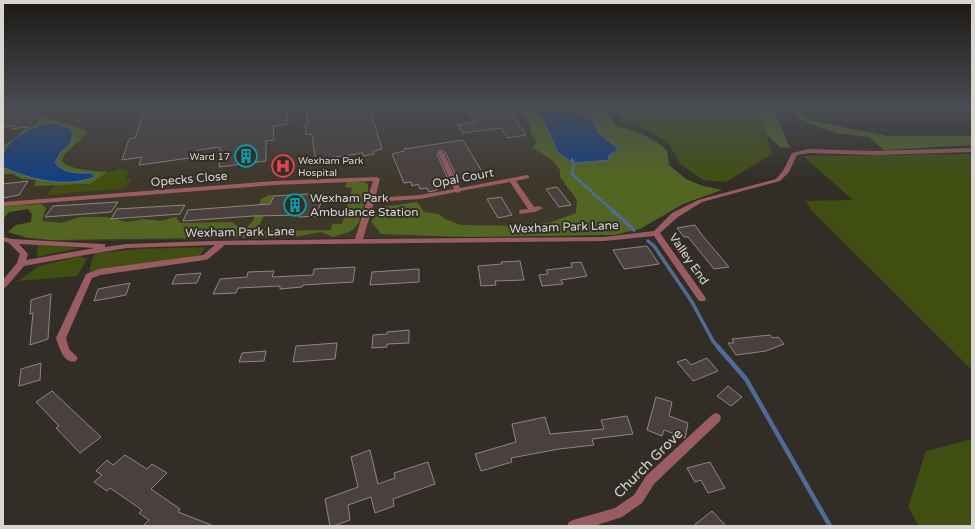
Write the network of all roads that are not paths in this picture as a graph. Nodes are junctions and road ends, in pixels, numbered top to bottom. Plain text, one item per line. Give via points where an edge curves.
1 (972, 150) edge
2 (441, 153) dead end
3 (527, 177) dead end
4 (512, 180) junction
5 (458, 191) junction
6 (370, 200) junction
7 (3, 204) edge
8 (523, 212) dead end
9 (656, 233) junction
10 (3, 239) edge
11 (12, 241) junction
12 (358, 242) junction
13 (223, 243) junction
14 (127, 246) junction
15 (21, 264) junction
16 (3, 285) edge
17 (702, 299) dead end
18 (73, 358) dead end
19 (716, 418) dead end
20 (573, 526) edge

1 - 9 street via 874,153 809,151 794,154 786,172 778,180 700,201 675,215
2 - 5 street
3 - 4 street, Opal Court
4 - 5 street, Opal Court
4 - 8 street, Opal Court via 536,209
5 - 6 street, Opal Court via 420,197
6 - 7 street, Opecks Close via 377,179 282,183
6 - 12 street
9 - 12 street, Wexham Park Lane via 604,239
9 - 17 street, Valley End
10 - 11 street, Wexham Park Lane
11 - 14 street, Wexham Park Lane
11 - 15 street via 24,254
12 - 13 street, Wexham Park Lane
13 - 14 street, Wexham Park Lane
13 - 18 street via 204,257 99,272 89,276 61,338 65,351
14 - 15 street, Wexham Park Lane
15 - 16 street
19 - 20 street, Church Grove via 650,480 638,499 618,513

